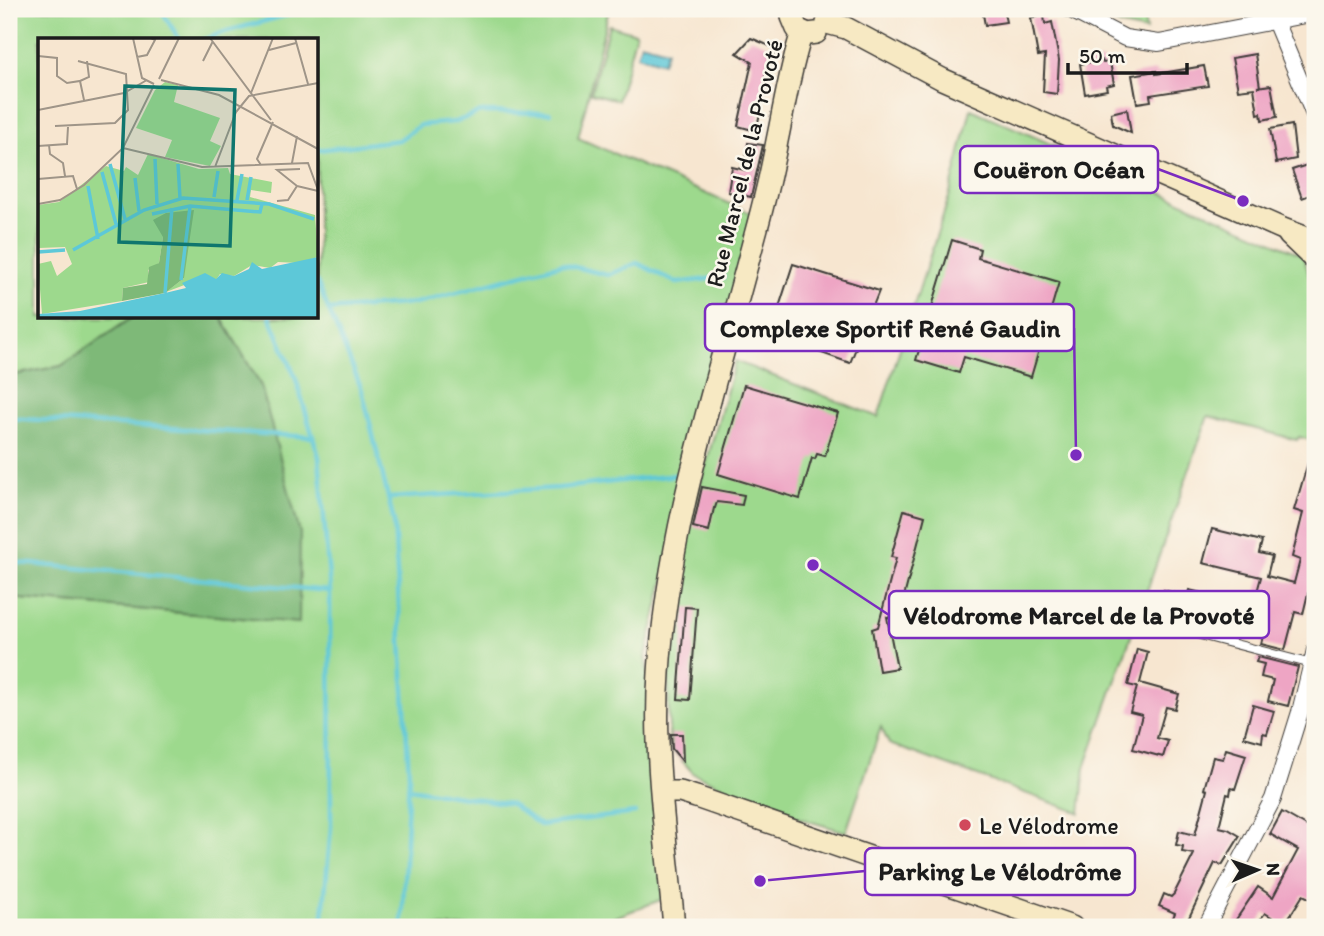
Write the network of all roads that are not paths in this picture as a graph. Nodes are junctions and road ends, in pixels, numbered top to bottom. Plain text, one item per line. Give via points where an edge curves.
1 (793, 9) edge
2 (1069, 9) edge
3 (1315, 13) edge
4 (1271, 14) edge
5 (827, 16) edge
6 (802, 33) junction
7 (1315, 117) edge
8 (1283, 229) junction
9 (1315, 241) edge
10 (1315, 260) edge
11 (1200, 635) dead end
12 (1314, 657) edge
13 (663, 792) junction
14 (674, 927) edge
15 (1072, 927) edge
16 (1206, 927) edge

1 - 6 main road via 793,24
2 - 4 street via 1125,38 1158,43
3 - 4 street
4 - 7 street
5 - 6 main road via 824,28 814,34
5 - 8 main road via 942,79
6 - 13 main road, Rue Marcel de la Provoté via 672,558 659,674
8 - 9 main road
8 - 10 main road
11 - 12 lane
12 - 16 street via 1273,799
13 - 14 main road, Rue Marcel de la Provoté
13 - 15 main road via 680,792

